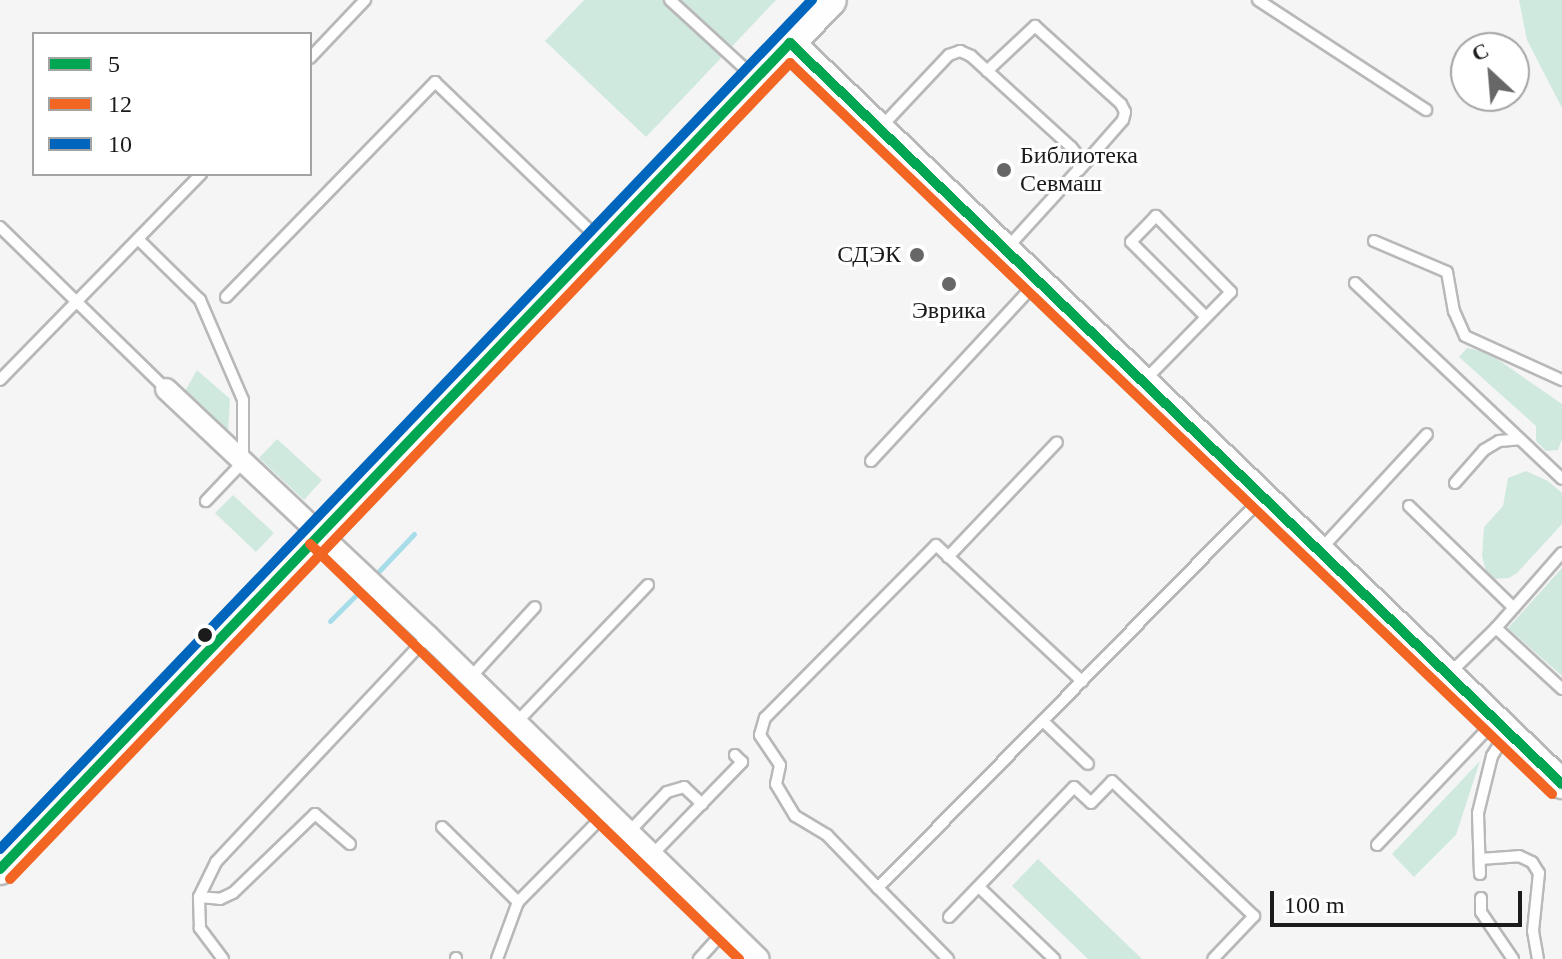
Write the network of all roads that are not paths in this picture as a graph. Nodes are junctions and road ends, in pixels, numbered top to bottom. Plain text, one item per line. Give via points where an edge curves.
1 (365, 0) edge
2 (670, 0) edge
3 (831, 0) edge
4 (1258, 0) edge
5 (790, 43) junction
6 (312, 56) edge
7 (987, 71) junction
8 (756, 78) junction
9 (1426, 110) dead end
10 (879, 128) junction
11 (1078, 170) junction
12 (199, 176) edge
13 (0, 227) edge
14 (139, 240) junction
15 (600, 241) junction
16 (1374, 241) dead end
17 (1006, 250) junction
18 (1038, 281) junction
19 (1355, 283) dead end
20 (226, 297) dead end
21 (77, 301) junction
22 (1206, 317) junction
23 (0, 380) edge
24 (1562, 380) edge
25 (1143, 382) junction
26 (166, 389) joint
27 (1427, 434) dead end
28 (1520, 439) junction
29 (1057, 442) dead end
30 (871, 461) dead end
31 (243, 462) junction
32 (1562, 479) edge
33 (1455, 483) dead end
34 (1263, 497) junction
35 (206, 501) dead end
36 (1409, 506) dead end
37 (320, 534) junction
38 (1320, 550) junction
39 (1562, 553) edge
40 (948, 557) junction
41 (648, 585) dead end
42 (535, 607) dead end
43 (1514, 608) junction
44 (1496, 628) junction
45 (428, 636) junction
46 (1449, 675) junction
47 (470, 678) junction
48 (1082, 681) junction
49 (1562, 689) edge
50 (1043, 721) junction
51 (516, 723) junction
52 (1501, 726) junction
53 (735, 755) dead end
54 (1088, 764) dead end
55 (1562, 784) edge
56 (702, 804) junction
57 (607, 812) junction
58 (442, 827) dead end
59 (628, 833) junction
60 (350, 844) dead end
61 (1377, 845) dead end
62 (651, 856) junction
63 (1480, 859) junction
64 (0, 869) edge
65 (1480, 874) dead end
66 (979, 887) junction
67 (878, 888) junction
68 (199, 897) junction
69 (1481, 898) dead end
70 (518, 902) junction
71 (949, 917) dead end
72 (727, 928) junction
73 (935, 954) edge
74 (223, 959) edge
75 (497, 959) edge
76 (699, 959) edge
77 (759, 959) edge
78 (948, 959) edge
79 (1054, 959) edge
80 (1213, 959) edge
81 (1513, 959) edge
82 (1538, 959) edge

1 - 6 lane
2 - 8 lane
3 - 5 main road
4 - 9 lane
5 - 8 main road
5 - 10 main road
7 - 10 lane via 960,51 949,55
7 - 11 lane via 1071,147 1079,157
7 - 11 lane via 1035,26 1121,104 1123,120
8 - 15 main road
10 - 17 main road
11 - 17 lane
12 - 14 lane
13 - 21 lane
14 - 21 lane
14 - 31 lane via 200,300 213,327 243,400
15 - 20 lane via 435,82
15 - 37 main road
16 - 24 lane via 1447,272 1465,336
17 - 18 main road
18 - 25 main road
18 - 30 lane
19 - 28 lane
21 - 23 lane
21 - 26 lane
22 - 22 lane via 1231,292 1156,216 1131,242
22 - 25 lane
25 - 34 main road
26 - 31 street
27 - 38 lane
28 - 32 lane
28 - 33 lane via 1499,441 1484,450
29 - 40 lane
31 - 35 lane
31 - 37 street
34 - 38 main road
34 - 48 lane
36 - 43 lane
37 - 45 street
37 - 64 main road
38 - 46 main road
39 - 43 lane
40 - 48 lane
40 - 67 lane via 936,545 760,727 780,765 776,784 795,816 827,835
41 - 51 lane
42 - 47 lane
43 - 44 lane
44 - 46 lane
44 - 49 lane
45 - 47 street
45 - 68 lane via 216,862
46 - 52 main road
47 - 51 street
48 - 50 lane
50 - 54 lane
50 - 67 lane
51 - 57 street
52 - 55 main road
52 - 61 lane
52 - 63 lane via 1478,813
53 - 56 lane via 742,762
56 - 59 lane via 684,787 667,792
56 - 62 lane
57 - 59 street
57 - 70 lane
58 - 70 lane
59 - 62 street
60 - 68 lane via 315,814 233,893 220,899
62 - 72 street
63 - 65 lane
63 - 82 lane via 1519,856 1539,873 1533,931
66 - 71 lane
66 - 79 lane
66 - 80 lane via 1074,787 1091,803 1112,781 1254,916
67 - 73 lane
68 - 74 lane via 200,928
69 - 81 lane via 1481,912
70 - 75 lane
72 - 76 lane
72 - 77 street
73 - 78 lane

